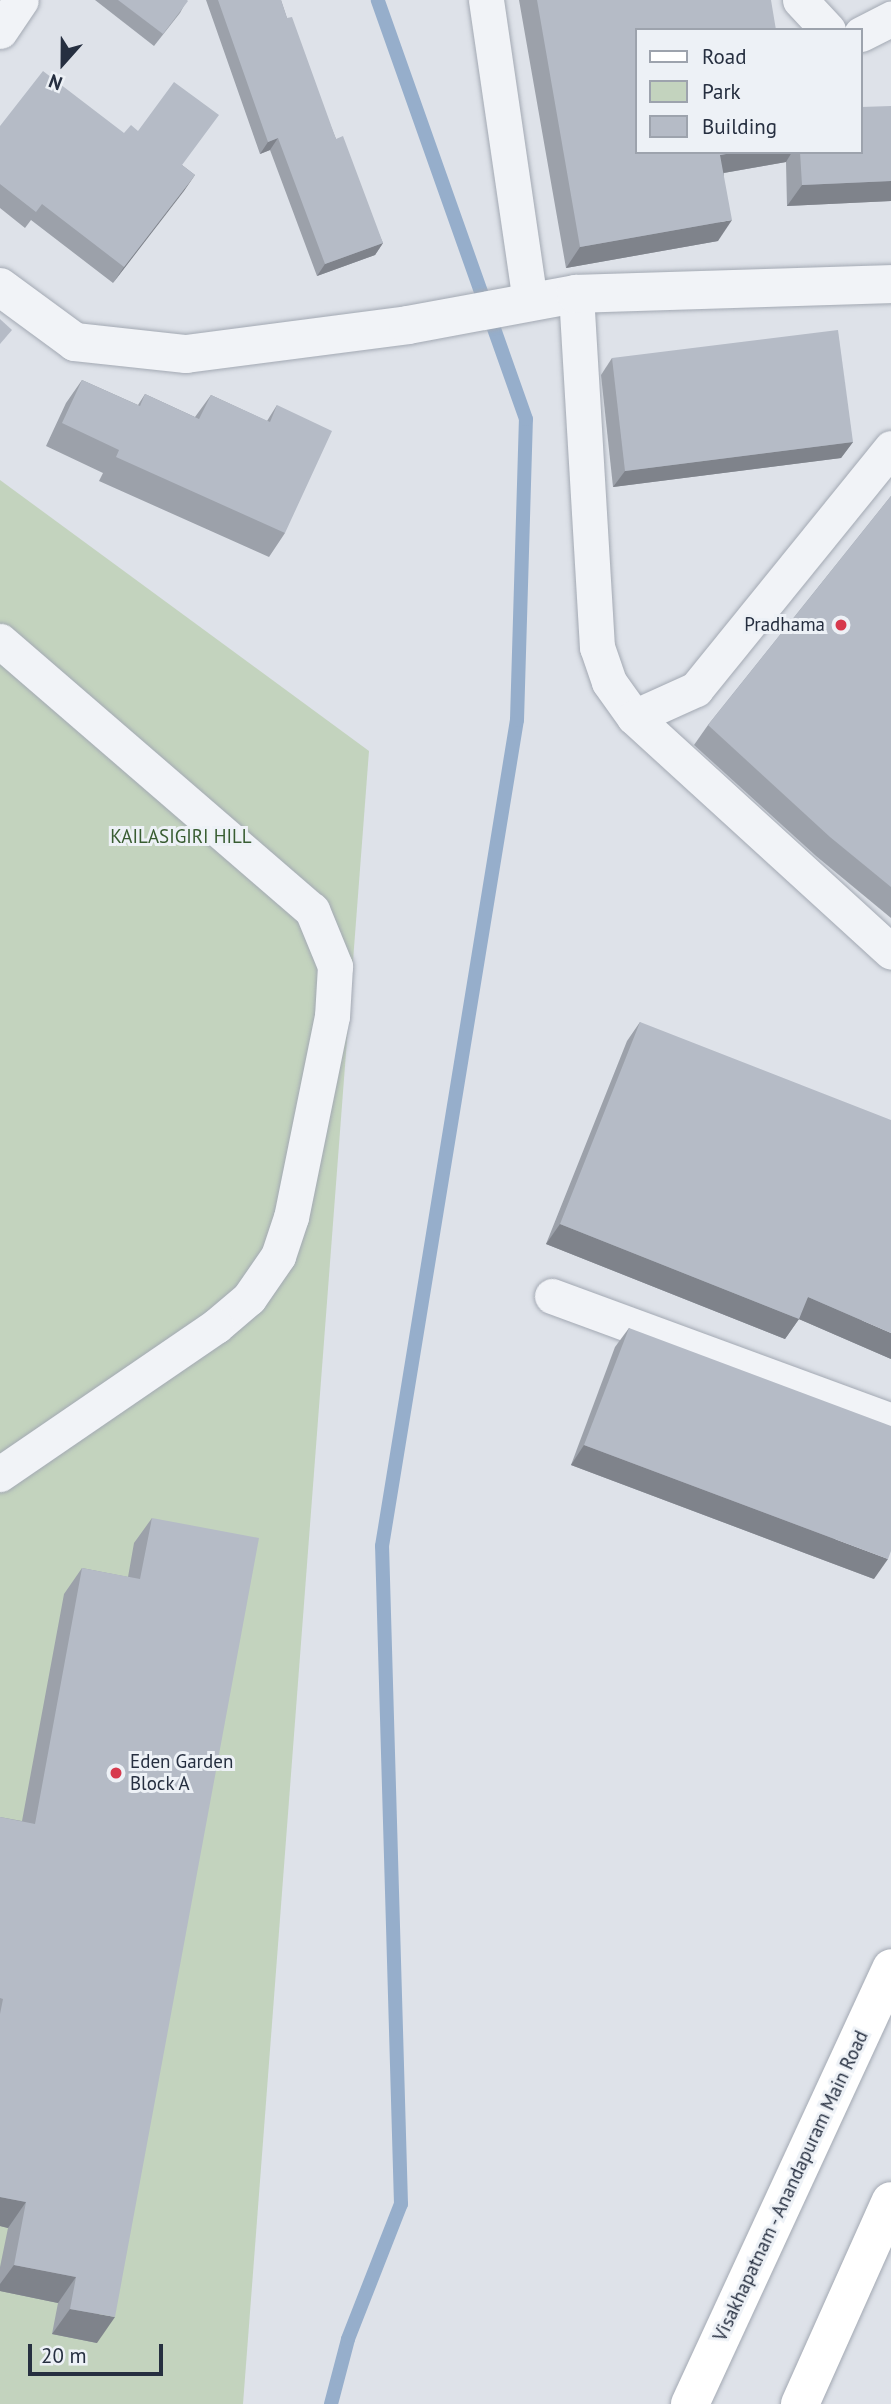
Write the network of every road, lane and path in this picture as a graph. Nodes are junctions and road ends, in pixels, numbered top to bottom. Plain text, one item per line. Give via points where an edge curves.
1 (21, 0) edge
2 (486, 0) edge
3 (800, 0) edge
4 (891, 19) edge
5 (826, 28) edge
6 (0, 31) edge
7 (863, 33) edge
8 (891, 284) edge
9 (0, 287) edge
10 (576, 294) junction
11 (516, 303) junction
12 (891, 448) edge
13 (0, 641) edge
14 (634, 717) junction
15 (891, 952) edge
16 (552, 1296) dead end
17 (891, 1421) edge
18 (0, 1474) edge
19 (891, 1968) edge
20 (891, 2201) edge
21 (690, 2404) edge
22 (800, 2404) edge

1 - 6 street
2 - 11 street
3 - 5 street
4 - 7 street
8 - 10 street
9 - 11 street via 75,342 186,354 408,325
10 - 11 street
10 - 14 street via 597,648 609,682
12 - 14 street via 705,680 666,706
13 - 18 street via 312,910 335,966 329,1030 291,1217 278,1256 248,1298 216,1326
14 - 15 street
16 - 17 street
19 - 21 main road, Visakhapatnam - Anandapuram Main Road
20 - 22 main road

